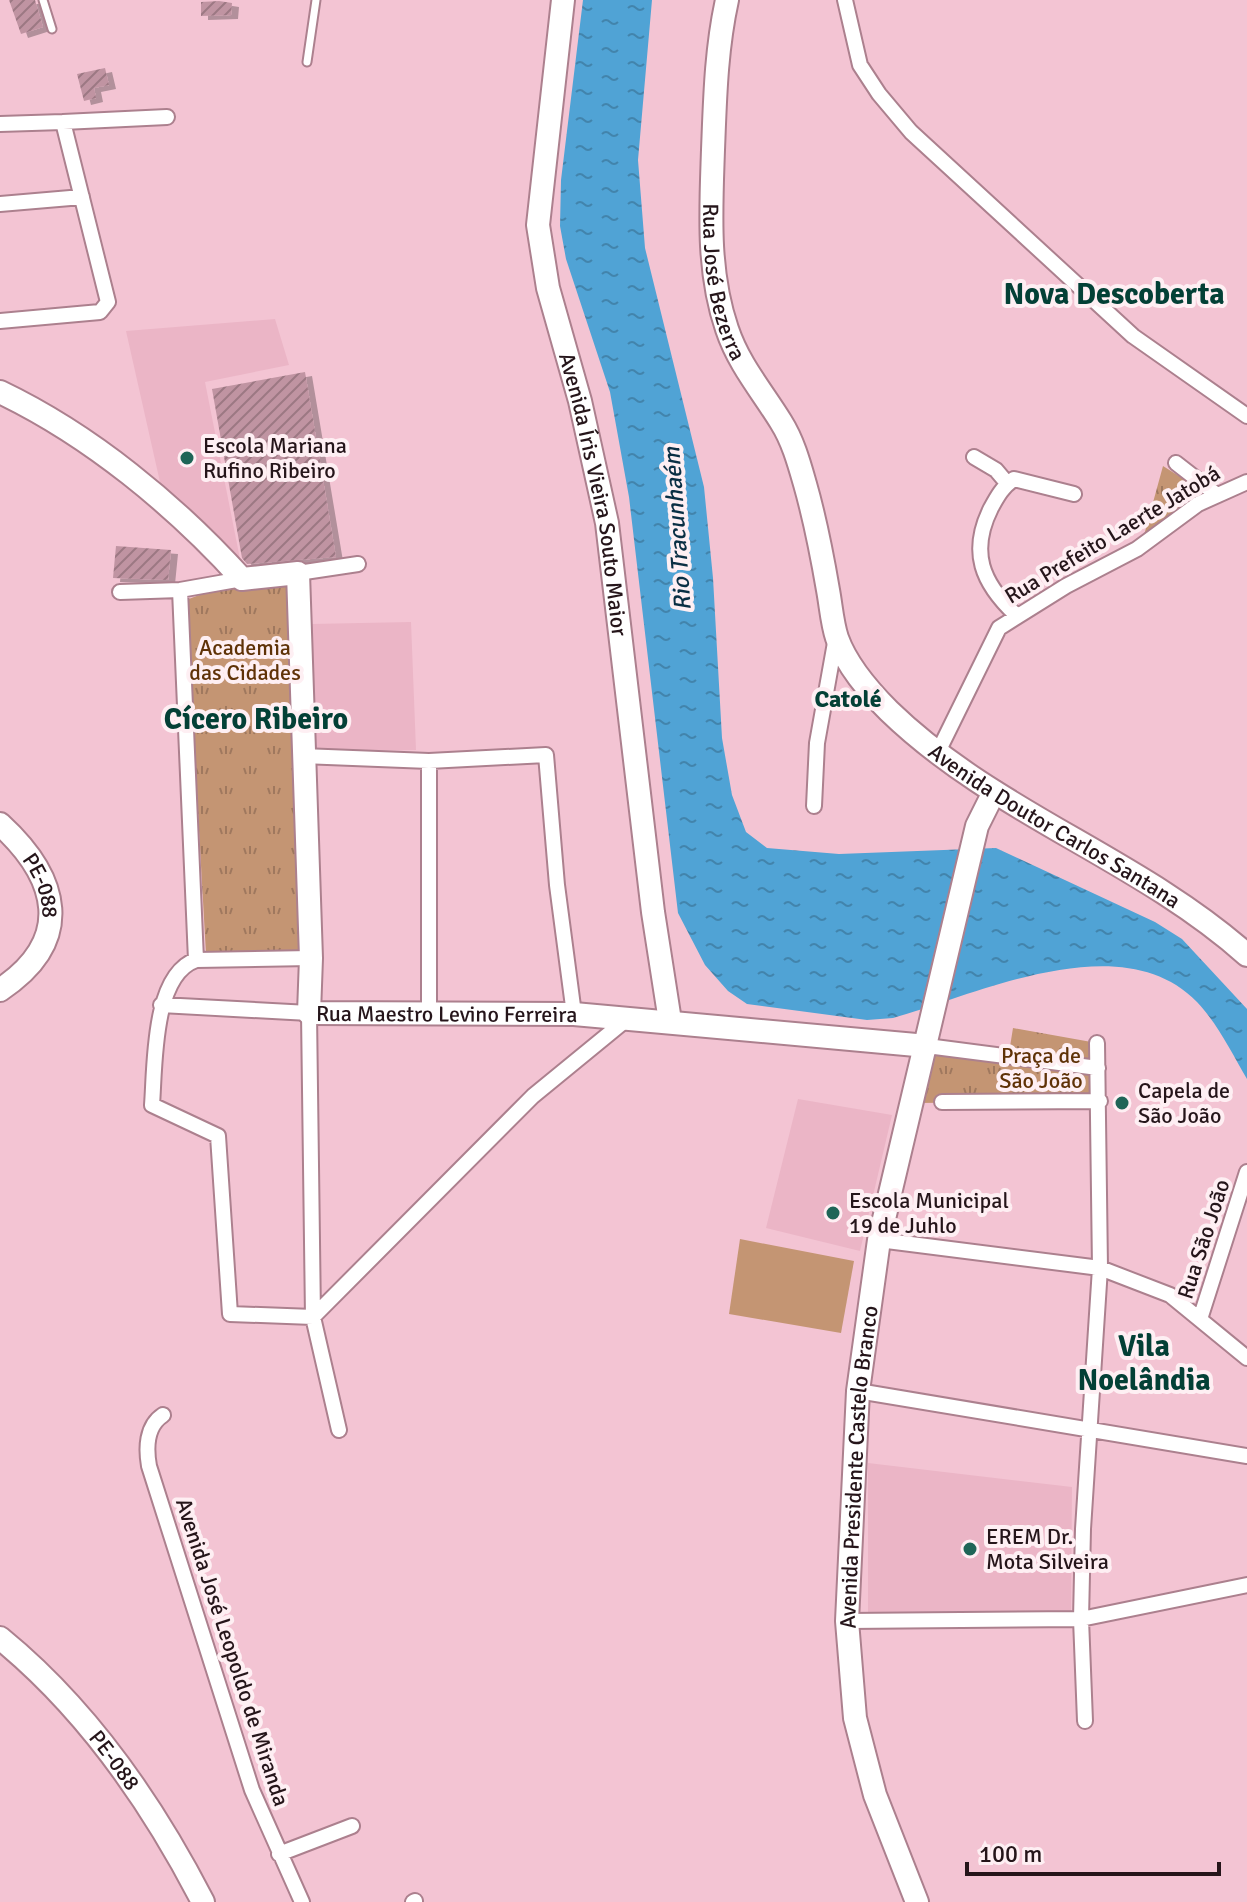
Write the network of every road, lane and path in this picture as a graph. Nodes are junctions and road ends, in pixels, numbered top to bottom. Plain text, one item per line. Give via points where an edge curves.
1 (43, 0) edge
2 (316, 0) edge
3 (563, 0) edge
4 (727, 0) edge
5 (845, 0) edge
6 (52, 29) dead end
7 (307, 62) dead end
8 (167, 117) dead end
9 (63, 122) junction
10 (0, 124) edge
11 (82, 197) junction
12 (0, 204) edge
13 (0, 321) edge
14 (0, 392) edge
15 (1247, 416) edge
16 (974, 457) dead end
17 (1176, 463) dead end
18 (1247, 482) edge
19 (1007, 483) junction
20 (1074, 494) dead end
21 (1217, 495) junction
22 (358, 564) dead end
23 (298, 573) junction
24 (242, 579) junction
25 (180, 590) junction
26 (120, 592) dead end
27 (1016, 615) junction
28 (837, 637) junction
29 (937, 754) junction
30 (302, 756) junction
31 (429, 761) junction
32 (994, 792) junction
33 (814, 806) dead end
34 (0, 824) edge
35 (1247, 955) edge
36 (311, 958) junction
37 (196, 960) junction
38 (0, 990) edge
39 (161, 1005) junction
40 (309, 1013) junction
41 (429, 1014) junction
42 (574, 1014) junction
43 (628, 1018) junction
44 (670, 1021) junction
45 (928, 1038) junction
46 (1097, 1043) dead end
47 (1098, 1068) junction
48 (1100, 1101) junction
49 (942, 1102) dead end
50 (1247, 1172) edge
51 (879, 1240) junction
52 (1100, 1268) junction
53 (313, 1317) junction
54 (1200, 1319) junction
55 (1247, 1358) edge
56 (858, 1391) junction
57 (163, 1415) dead end
58 (1087, 1427) junction
59 (339, 1430) dead end
60 (1247, 1456) edge
61 (1247, 1585) edge
62 (1081, 1619) junction
63 (847, 1621) junction
64 (0, 1638) edge
65 (1085, 1721) dead end
66 (352, 1826) dead end
67 (279, 1854) junction
68 (203, 1902) edge
69 (302, 1902) edge
70 (917, 1902) edge

1 - 6 lane
2 - 7 lane
3 - 44 street, Avenida Íris Vieira Souto Maior via 538,225 548,288 607,523
4 - 28 street, Rua José Bezerra via 716,59 711,229 716,289 746,373 782,424 797,457
5 - 15 street via 860,65 911,132 1133,336
8 - 9 street
9 - 10 street
9 - 11 street
11 - 12 street
11 - 13 street via 106,308
14 - 24 street via 43,412 100,453 173,511
16 - 19 street
17 - 21 street
18 - 21 street, Rua Prefeito Laerte Jatobá
19 - 20 street via 1029,480
19 - 27 street via 979,545 987,580
21 - 27 street, Rua Prefeito Laerte Jatobá via 1137,549
22 - 23 street
23 - 24 street
23 - 30 street, Rua Maestro Levino Ferreira
24 - 25 street
25 - 26 street
25 - 37 street
27 - 29 street, Rua Prefeito Laerte Jatobá via 992,638
28 - 29 street, Avenida Doutor Carlos Santana via 867,689
28 - 33 street via 817,743
29 - 32 street, Avenida Doutor Carlos Santana
30 - 31 street
30 - 36 street, Rua Maestro Levino Ferreira
31 - 41 street
31 - 42 street via 546,755
32 - 35 street, Avenida Doutor Carlos Santana via 1155,885
32 - 45 street, Avenida Presidente Castelo Branco via 977,826
34 - 38 street, PE-088 via 24,846 45,878 53,913 42,949 21,976
36 - 37 street
36 - 40 street, Rua Maestro Levino Ferreira
37 - 39 street via 181,970
39 - 40 street
39 - 53 street via 152,1105 218,1136 230,1314
40 - 41 street, Rua Maestro Levino Ferreira
40 - 53 street
41 - 42 street, Rua Maestro Levino Ferreira
42 - 43 street, Rua Maestro Levino Ferreira
43 - 44 street, Rua Maestro Levino Ferreira
43 - 53 street via 533,1096
44 - 45 street, Rua Maestro Levino Ferreira
45 - 47 street
45 - 51 street, Avenida Presidente Castelo Branco
46 - 47 street
47 - 48 street
48 - 49 street
48 - 52 street
50 - 54 street, Rua São João
51 - 52 street
51 - 56 street, Avenida Presidente Castelo Branco
52 - 54 street via 1170,1295
52 - 58 street
53 - 59 street
54 - 55 street
56 - 58 street
56 - 63 street, Avenida Presidente Castelo Branco
57 - 67 street, Avenida José Leopoldo de Miranda via 148,1441 149,1466 252,1790
58 - 60 street
58 - 62 street
61 - 62 street
62 - 63 street
62 - 65 street
63 - 70 street, Avenida Presidente Castelo Branco via 855,1718 875,1795
64 - 68 street, PE-088 via 87,1722 134,1784
66 - 67 street
67 - 69 street, Avenida José Leopoldo de Miranda

